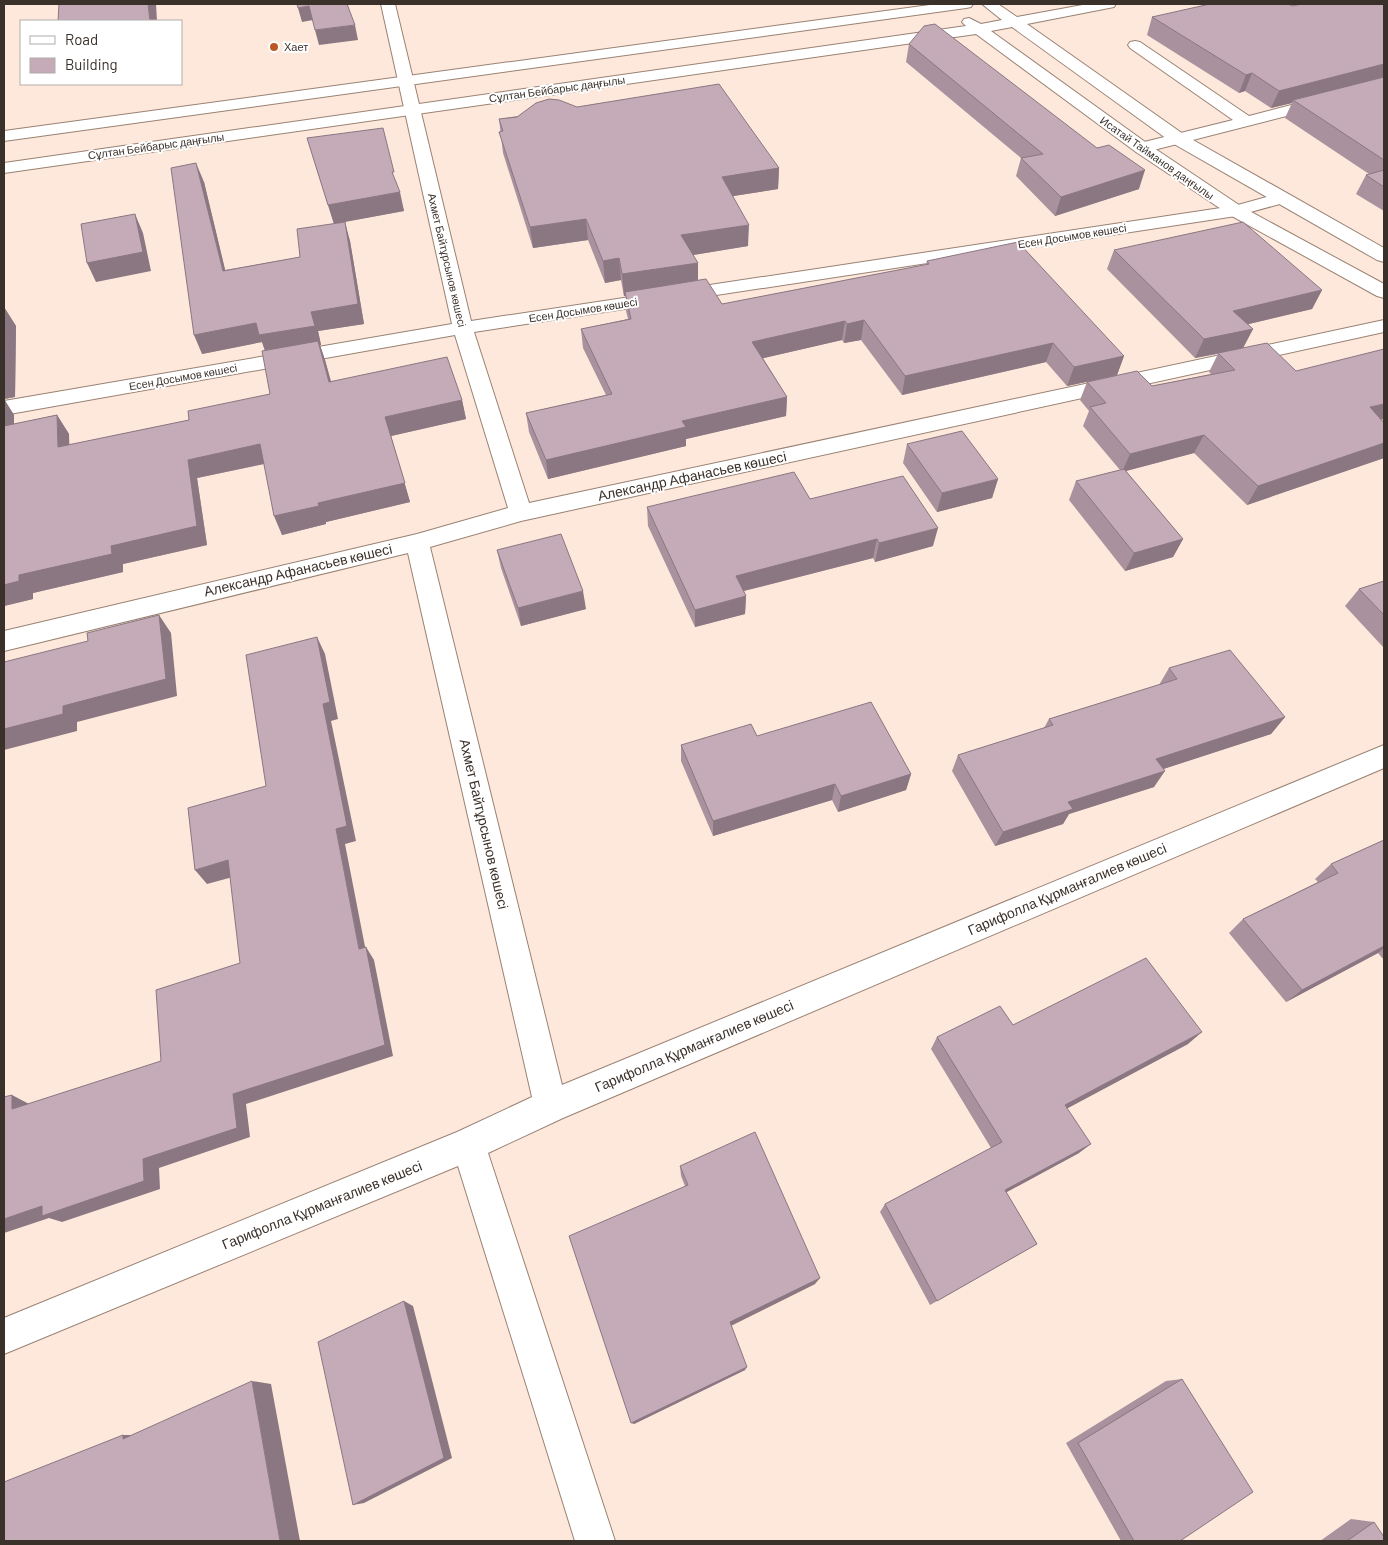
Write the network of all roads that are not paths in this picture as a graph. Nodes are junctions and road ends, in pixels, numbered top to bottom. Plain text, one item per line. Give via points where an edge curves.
1 (388, 4) edge
2 (966, 4) edge
3 (989, 4) edge
4 (1109, 4) edge
5 (945, 5) edge
6 (1016, 23) junction
7 (978, 29) junction
8 (1135, 45) dead end
9 (405, 82) junction
10 (1384, 86) edge
11 (412, 110) junction
12 (1247, 122) junction
13 (4, 136) edge
14 (1180, 140) junction
15 (1142, 148) junction
16 (4, 168) edge
17 (1281, 198) junction
18 (1236, 211) junction
19 (1384, 256) edge
20 (1384, 292) edge
21 (1384, 326) edge
22 (463, 328) junction
23 (4, 408) edge
24 (520, 514) junction
25 (417, 542) junction
26 (4, 641) edge
27 (1384, 756) edge
28 (551, 1106) junction
29 (468, 1146) junction
30 (4, 1336) edge
31 (596, 1541) edge

1 - 9 street, Ахмет Байтұрсынов көшесі
2 - 5 street
3 - 6 street
4 - 6 street, Сұлтан Бейбарыс даңғылы
5 - 7 street, Исатай Тайманов даңғылы
5 - 9 street
6 - 7 street, Сұлтан Бейбарыс даңғылы
6 - 14 street
7 - 11 street, Сұлтан Бейбарыс даңғылы
7 - 15 street, Исатай Тайманов даңғылы
8 - 12 street
9 - 11 street, Ахмет Байтұрсынов көшесі
9 - 13 street
10 - 12 street
11 - 16 street, Сұлтан Бейбарыс даңғылы
11 - 22 street, Ахмет Байтұрсынов көшесі
12 - 14 street
14 - 15 street
14 - 17 street
15 - 18 street, Исатай Тайманов даңғылы
17 - 18 street, Есен Досымов көшесі
17 - 19 street
18 - 20 street, Исатай Тайманов даңғылы
18 - 22 street, Есен Досымов көшесі
21 - 24 street, Александр Афанасьев көшесі
22 - 23 street, Есен Досымов көшесі
22 - 24 street, Ахмет Байтұрсынов көшесі
24 - 25 street, Александр Афанасьев көшесі
25 - 26 street, Александр Афанасьев көшесі
25 - 28 street, Ахмет Байтұрсынов көшесі
27 - 28 street, Гарифолла Құрманғалиев көшесі
28 - 29 street, Гарифолла Құрманғалиев көшесі
29 - 30 street, Гарифолла Құрманғалиев көшесі
29 - 31 street

